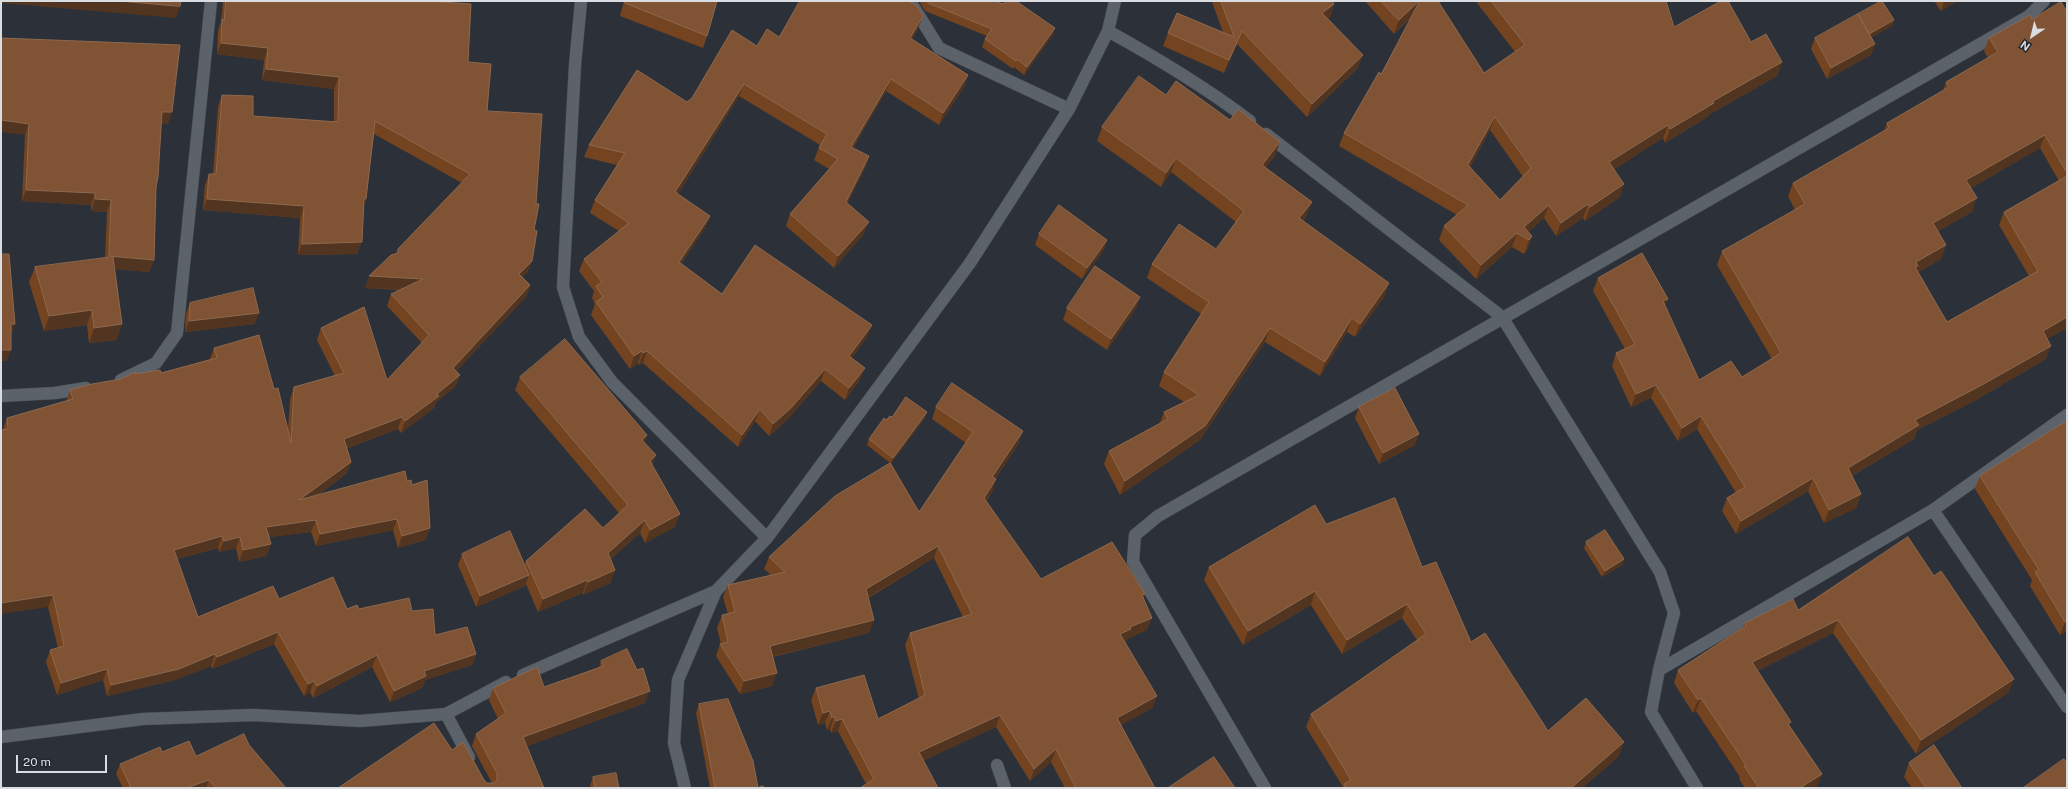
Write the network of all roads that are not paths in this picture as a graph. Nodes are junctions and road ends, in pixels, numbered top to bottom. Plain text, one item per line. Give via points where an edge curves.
1 (210, 1) edge
2 (581, 1) edge
3 (910, 1) edge
4 (1116, 1) edge
5 (2044, 1) edge
6 (1108, 31) junction
7 (1069, 109) junction
8 (1502, 317) junction
9 (1, 396) edge
10 (2067, 415) edge
11 (1933, 510) junction
12 (766, 538) junction
13 (716, 591) junction
14 (1659, 670) junction
15 (2067, 707) edge
16 (446, 714) junction
17 (1, 737) edge
18 (997, 765) dead end
19 (475, 768) edge
20 (685, 788) edge
21 (1005, 788) edge
22 (1265, 788) edge
23 (1697, 788) edge

1 - 9 street via 177,333 156,363 115,383 55,393
2 - 12 street via 563,287 579,336 612,382
3 - 7 street via 939,48
4 - 6 street
5 - 8 street via 2029,16
6 - 7 street
6 - 8 street via 1161,60 1227,103
7 - 12 street via 970,263
8 - 14 street via 1660,572 1674,613
8 - 22 street via 1158,516 1135,535 1133,562
10 - 11 street
11 - 14 street
11 - 15 street
12 - 13 street
13 - 16 street via 510,680
13 - 20 street via 678,680 674,743
14 - 23 street via 1651,712
16 - 17 street via 360,721 253,715 143,719
16 - 19 street
18 - 21 street

